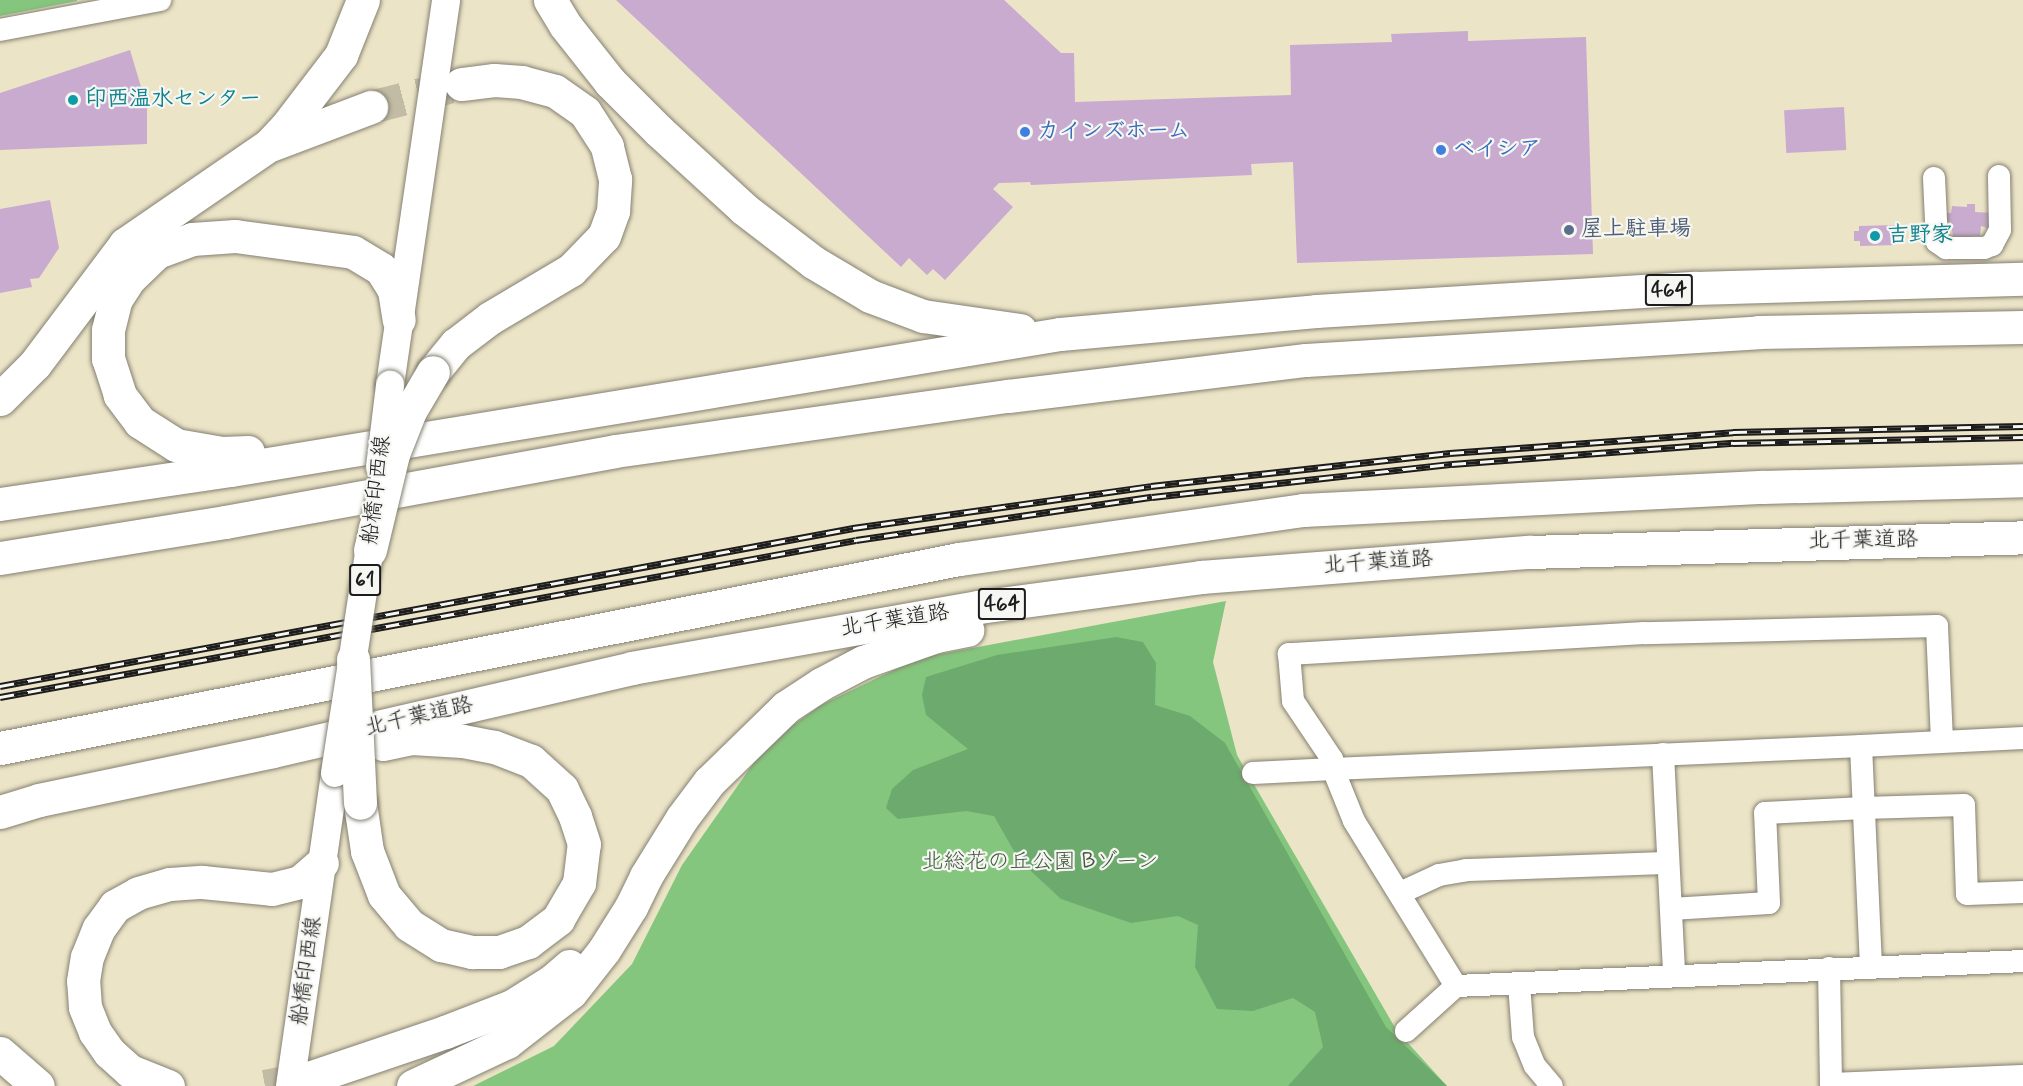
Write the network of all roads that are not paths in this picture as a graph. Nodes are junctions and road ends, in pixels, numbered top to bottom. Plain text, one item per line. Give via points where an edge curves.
1 (160, 0) edge
2 (363, 0) edge
3 (446, 0) edge
4 (550, 0) edge
5 (0, 30) edge
6 (461, 84) tunnel mouth
7 (371, 107) tunnel mouth
8 (269, 145) junction
9 (1999, 176) dead end
10 (1934, 178) dead end
11 (2023, 279) edge
12 (399, 320) junction
13 (2023, 327) edge
14 (1060, 334) junction
15 (0, 399) edge
16 (612, 407) junction
17 (2023, 480) edge
18 (0, 504) edge
19 (2023, 537) edge
20 (370, 550) junction
21 (0, 558) edge
22 (1296, 568) junction
23 (353, 659) junction
24 (2023, 738) edge
25 (1942, 741) junction
26 (1861, 746) junction
27 (0, 748) edge
28 (1663, 754) junction
29 (1334, 769) junction
30 (1253, 773) dead end
31 (1864, 808) junction
32 (3, 811) edge
33 (322, 862) junction
34 (1668, 863) junction
35 (646, 876) junction
36 (2023, 892) edge
37 (1400, 893) junction
38 (1671, 909) junction
39 (2023, 961) edge
40 (1871, 966) junction
41 (1829, 968) junction
42 (1674, 974) junction
43 (1519, 984) junction
44 (1456, 986) junction
45 (1406, 1031) dead end
46 (0, 1053) edge
47 (2023, 1076) edge
48 (301, 1082) edge
49 (1831, 1085) edge
50 (38, 1086) edge
51 (168, 1086) edge
52 (413, 1086) edge
53 (1552, 1086) edge

1 - 5 street
2 - 8 highway via 341,55 317,90
3 - 12 main road, 船橋印西線 / 61
4 - 14 highway via 610,82 659,131 744,209 813,262 870,296 923,316
6 - 20 highway, bridge via 522,82 555,91 585,112 607,146 615,178 613,212 604,236 571,270 490,318 456,344 433,372 410,411 393,454
7 - 8 highway
8 - 15 highway via 125,244 35,364
9 - 10 street via 2000,230 1992,245 1984,248 1946,248 1937,242
11 - 14 highway, 464 via 1671,290 1316,311
12 - 16 highway via 394,291 381,269 353,252 235,236 192,239 157,252 129,279 116,299 108,330 108,359 120,395 140,422 176,445 222,453 275,451 534,411
12 - 20 main road, 船橋印西線 / 61, bridge
13 - 21 highway, 464 via 1758,332 1306,360 615,451 225,522
14 - 16 highway, 464
16 - 18 highway, 464
17 - 27 highway, 北千葉道路 / 464 via 1751,488 1303,510 959,559
19 - 22 highway, 北千葉道路 / 464 via 1529,552
20 - 23 main road, 船橋印西線 / 61, bridge
22 - 32 highway, 北千葉道路 / 464 via 979,607 632,668
22 - 35 highway via 936,636 863,662 786,707 739,750 682,818
23 - 32 highway, bridge via 360,803 367,851 384,895 409,925 441,945 472,952 499,952 528,942 558,919 579,884 584,844 562,789 531,761 494,747 411,738 46,812
23 - 33 main road, 船橋印西線 / 61, bridge
24 - 25 street
25 - 26 street
25 - 29 street via 1936,626 1644,633 1289,654 1293,701 1332,759
26 - 28 street
26 - 31 street
28 - 29 street
28 - 34 street
29 - 30 street
29 - 37 street via 1354,821
31 - 36 street via 1964,805 1967,894
31 - 38 street via 1765,813 1769,903
31 - 40 street
33 - 48 main road, 船橋印西線 / 61
33 - 51 highway via 300,882 272,889 202,882 170,884 138,893 116,906 99,928 87,957 83,981 85,1007 94,1032 130,1071
34 - 37 street via 1466,870 1439,875
34 - 38 street
35 - 48 highway via 613,921 582,954 552,981 512,1006
35 - 52 highway via 604,950 571,992 507,1042
37 - 44 street
38 - 42 street
39 - 40 street
40 - 41 street
41 - 42 street
41 - 49 street
42 - 43 street
43 - 44 street
43 - 53 street via 1523,1037 1535,1066
44 - 45 street
46 - 50 highway
47 - 49 street

